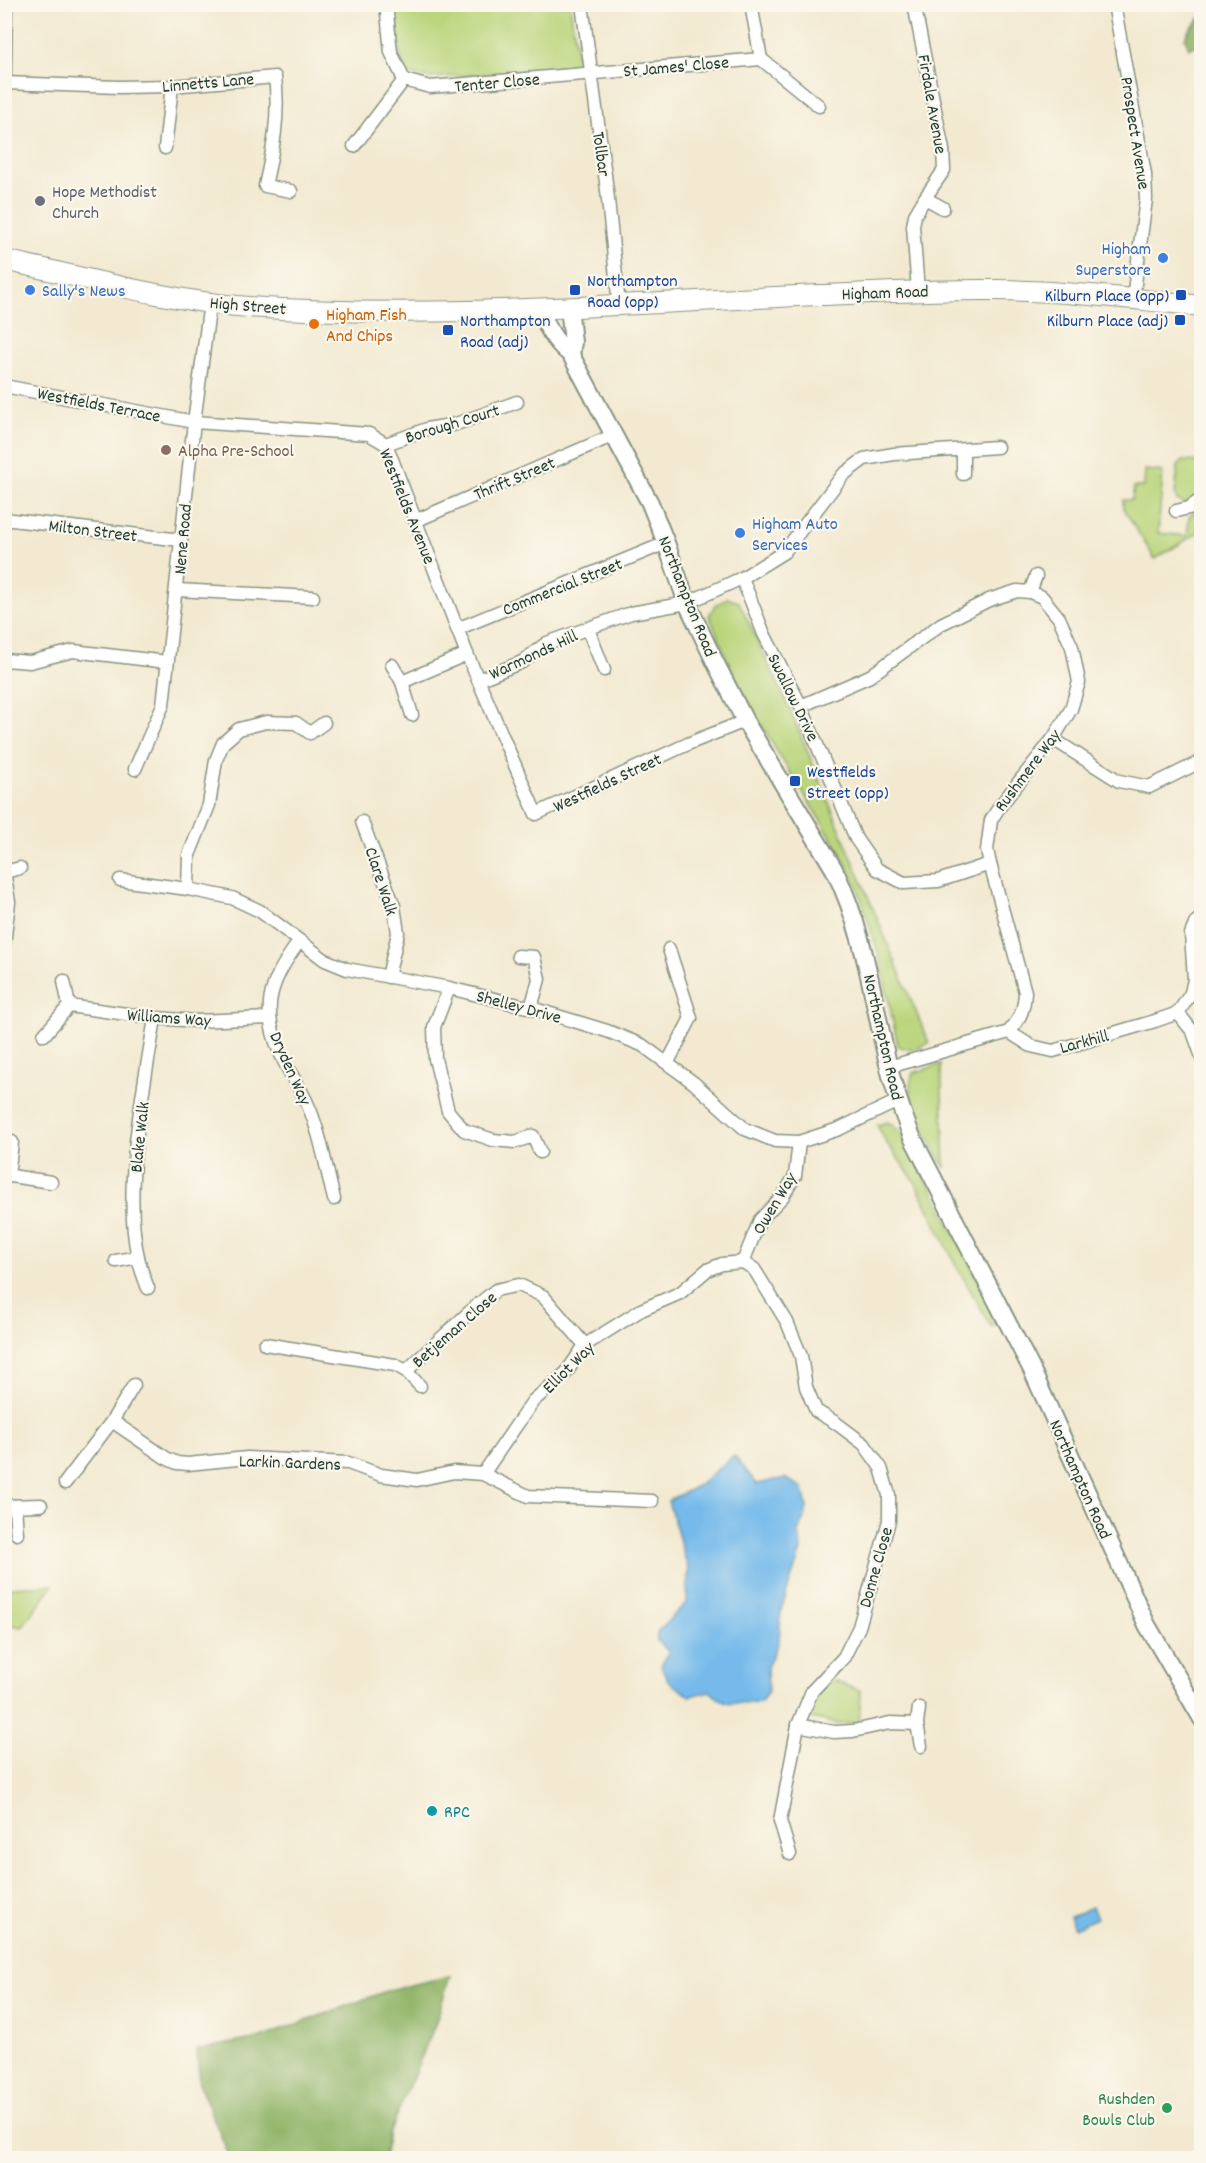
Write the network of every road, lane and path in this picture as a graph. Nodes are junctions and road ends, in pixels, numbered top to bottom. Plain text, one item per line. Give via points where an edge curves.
1 (6, 4) edge
2 (386, 4) edge
3 (582, 4) edge
4 (751, 4) edge
5 (914, 4) edge
6 (1114, 4) edge
7 (761, 59) junction
8 (592, 74) junction
9 (404, 80) junction
10 (5, 83) edge
11 (172, 86) junction
12 (819, 106) dead end
13 (4, 130) edge
14 (354, 146) dead end
15 (165, 148) dead end
16 (291, 191) dead end
17 (925, 198) junction
18 (943, 207) dead end
19 (4, 260) edge
20 (918, 291) junction
21 (1133, 299) junction
22 (210, 303) junction
23 (619, 304) junction
24 (1202, 306) edge
25 (569, 307) junction
26 (542, 308) junction
27 (571, 355) junction
28 (4, 386) edge
29 (518, 402) dead end
30 (194, 422) junction
31 (614, 435) junction
32 (386, 444) junction
33 (997, 447) dead end
34 (963, 450) junction
35 (963, 474) dead end
36 (1202, 498) edge
37 (1176, 511) dead end
38 (4, 519) edge
39 (415, 520) junction
40 (181, 540) junction
41 (666, 543) junction
42 (1036, 576) dead end
43 (742, 578) junction
44 (177, 590) junction
45 (1030, 592) junction
46 (313, 597) dead end
47 (687, 603) junction
48 (588, 628) junction
49 (457, 629) junction
50 (467, 654) junction
51 (4, 660) edge
52 (167, 662) junction
53 (392, 665) dead end
54 (604, 670) dead end
55 (478, 680) junction
56 (402, 682) junction
57 (801, 706) junction
58 (412, 715) dead end
59 (745, 721) junction
60 (324, 723) dead end
61 (1053, 739) junction
62 (1202, 760) edge
63 (135, 769) dead end
64 (362, 822) dead end
65 (990, 864) junction
66 (20, 868) dead end
67 (5, 872) edge
68 (120, 880) dead end
69 (188, 889) junction
70 (1202, 917) edge
71 (5, 938) edge
72 (299, 942) junction
73 (669, 949) dead end
74 (518, 956) dead end
75 (388, 977) junction
76 (64, 981) dead end
77 (449, 988) junction
78 (69, 1006) junction
79 (531, 1008) junction
80 (1178, 1013) junction
81 (155, 1018) junction
82 (270, 1018) junction
83 (1010, 1032) junction
84 (44, 1035) dead end
85 (1202, 1057) edge
86 (668, 1062) junction
87 (889, 1067) junction
88 (898, 1101) junction
89 (12, 1142) dead end
90 (799, 1142) junction
91 (540, 1152) dead end
92 (6, 1176) edge
93 (51, 1182) dead end
94 (334, 1199) dead end
95 (138, 1257) junction
96 (116, 1261) dead end
97 (743, 1262) junction
98 (148, 1288) dead end
99 (264, 1344) dead end
100 (585, 1345) junction
101 (406, 1371) junction
102 (134, 1385) dead end
103 (420, 1386) dead end
104 (112, 1421) junction
105 (483, 1473) junction
106 (65, 1483) dead end
107 (652, 1500) dead end
108 (41, 1504) dead end
109 (10, 1506) edge
110 (17, 1534) dead end
111 (919, 1708) dead end
112 (1200, 1715) edge
113 (917, 1724) junction
114 (798, 1725) junction
115 (921, 1746) dead end
116 (790, 1854) dead end

1 - 10 street
2 - 9 street via 391,52
3 - 8 street, Tollbar
4 - 7 street
5 - 17 street, Firdale Avenue via 943,150 944,170
6 - 21 street, Prospect Avenue via 1145,174 1146,199
7 - 8 street, St James' Close
7 - 12 street
8 - 9 street, Tenter Close via 430,87
8 - 23 street, Tollbar
9 - 14 street
10 - 11 street, Linnetts Lane
10 - 13 street
11 - 15 street
11 - 16 street, Linnetts Lane via 275,77 275,139 265,186
17 - 18 street
17 - 20 street, Firdale Avenue via 913,226
19 - 22 main road, High Street
20 - 21 main road, Higham Road via 997,290
20 - 23 main road, Higham Road
21 - 24 main road, Higham Road
22 - 26 main road, High Street via 381,313
22 - 30 street, Nene Road
23 - 25 main road, Higham Road
25 - 26 main road, High Street
25 - 27 main road
26 - 27 main road via 555,340
27 - 31 main road, Northampton Road
28 - 30 street, Westfields Terrace
29 - 32 street, Borough Court
30 - 32 street, Westfields Avenue via 369,434
30 - 40 street, Nene Road
31 - 39 street, Thrift Street
31 - 41 main road, Northampton Road
32 - 39 street, Westfields Avenue
33 - 34 street, Warmonds Hill
34 - 35 street
34 - 43 street, Warmonds Hill via 864,459 843,475 784,552
36 - 37 street via 1189,508
38 - 40 street, Milton Street
39 - 49 street, Westfields Avenue
40 - 44 street, Nene Road
41 - 47 main road, Northampton Road
41 - 49 street, Commercial Street
42 - 45 street
43 - 47 street, Warmonds Hill
43 - 57 street, Swallow Drive via 764,634
44 - 46 street
44 - 52 street, Nene Road
45 - 57 street via 1017,591 989,600 940,624 870,676
45 - 61 street, Rushmere Way via 1042,597 1059,618 1072,647 1078,682 1071,709
47 - 48 street, Warmonds Hill via 631,613
47 - 59 main road, Northampton Road
48 - 54 street, Warmonds Hill
48 - 55 street, Warmonds Hill via 547,643 522,662
49 - 50 street, Westfields Avenue
50 - 55 street, Westfields Avenue
50 - 56 street
51 - 52 street via 30,662 73,651
52 - 63 street, Nene Road via 164,705
53 - 56 street
55 - 59 street, Westfields Street via 536,814
56 - 58 street
57 - 65 street, Swallow Drive via 856,838 877,869 904,883 938,881
59 - 87 main road, Northampton Road via 845,892 863,947
60 - 69 street via 310,734 296,723 266,722 239,729 223,743 216,760 209,805 189,855
61 - 62 street via 1119,781 1149,787
61 - 65 street, Rushmere Way via 991,820 987,850
64 - 75 street, Clare Walk via 393,906 398,933
65 - 83 street, Rushmere Way via 1025,992 1020,1019
66 - 67 street
67 - 71 street via 9,902
68 - 69 street, Shelley Drive
69 - 72 street, Shelley Drive via 232,898 260,911
70 - 80 street via 1191,934 1191,993
72 - 75 street, Shelley Drive via 347,969
72 - 82 street, Dryden Way via 277,974 270,995
73 - 86 street via 691,1018
74 - 79 street via 534,957 539,979
75 - 77 street, Shelley Drive
76 - 78 street
77 - 79 street, Shelley Drive
77 - 91 street via 434,1027 435,1059 448,1111 464,1130 493,1140 515,1142 533,1136
78 - 81 street, Williams Way
78 - 84 street
79 - 86 street, Shelley Drive via 607,1031 642,1045
80 - 83 street, Larkhill via 1053,1050 1031,1046
80 - 85 street via 1193,1032
81 - 82 street, Williams Way via 197,1022
81 - 95 street, Blake Walk via 135,1151 133,1212
82 - 94 street, Dryden Way via 274,1041 308,1105
83 - 87 street
86 - 90 street, Shelley Drive via 746,1129 775,1141
87 - 88 main road, Northampton Road
88 - 90 street, Shelley Drive via 839,1129
88 - 112 main road, Northampton Road via 912,1137 1031,1368 1147,1625
89 - 92 street
90 - 97 street, Owen Way via 795,1176 783,1196 760,1220
92 - 93 street
95 - 96 street
95 - 98 street, Blake Walk
97 - 100 street, Elliot Way via 707,1270 680,1293 641,1310
97 - 114 street, Donne Close via 754,1269 787,1322 816,1411 864,1444 881,1468 889,1495 889,1521 859,1627 844,1657 812,1691
99 - 101 street, Betjeman Close via 395,1365
100 - 101 street, Betjeman Close via 543,1296 519,1285 496,1290
100 - 105 street, Elliot Way via 566,1373 532,1401
101 - 103 street, Betjeman Close
102 - 104 street
104 - 105 street, Larkin Gardens via 166,1458 188,1464 247,1458 348,1464 381,1475 417,1480 454,1472
104 - 106 street
105 - 107 street, Larkin Gardens via 528,1496
108 - 109 street
109 - 110 street
111 - 113 street
113 - 114 street via 890,1723 834,1732
113 - 115 street
114 - 116 street, Donne Close via 780,1821

